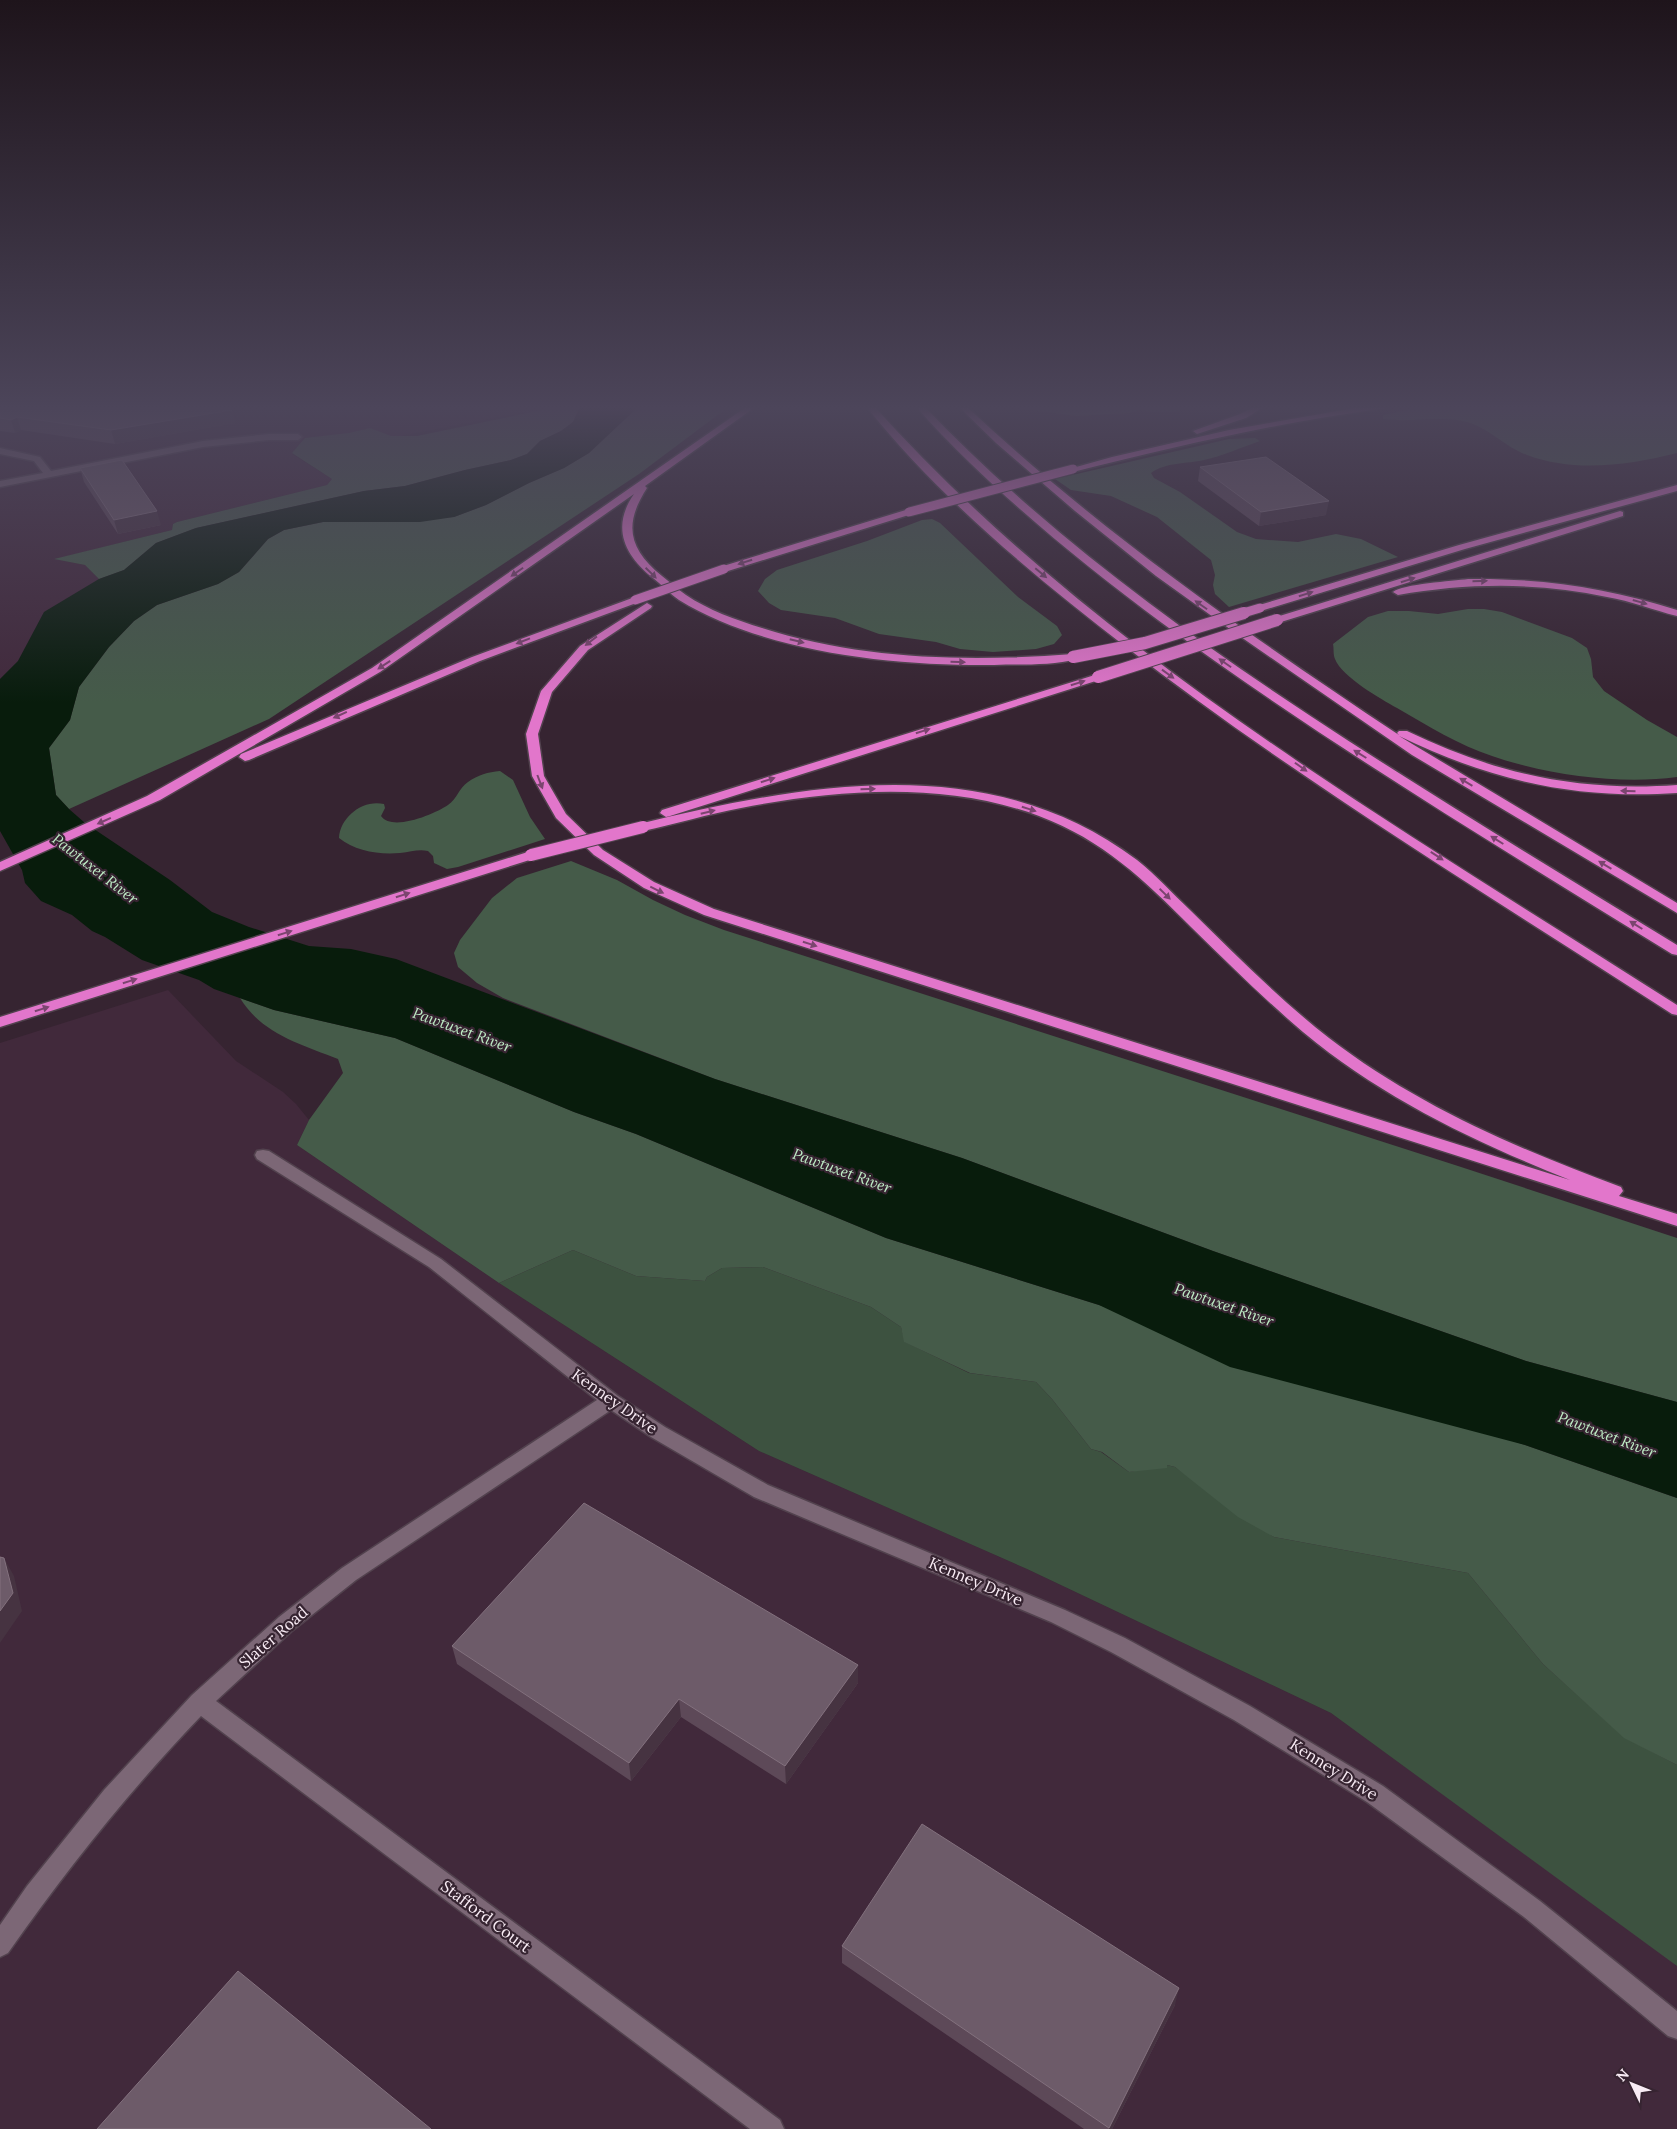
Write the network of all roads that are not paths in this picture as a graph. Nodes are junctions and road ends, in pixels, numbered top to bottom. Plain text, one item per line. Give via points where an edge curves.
1 (612, 504) edge
2 (631, 504) edge
3 (938, 504) edge
4 (965, 504) edge
5 (1022, 504) edge
6 (1072, 504) edge
7 (1617, 504) edge
8 (1650, 504) edge
9 (641, 603) junction
10 (1677, 613) edge
11 (1278, 620) junction
12 (1299, 672) junction
13 (1677, 789) edge
14 (148, 800) junction
15 (641, 824) junction
16 (0, 867) edge
17 (1677, 908) edge
18 (1677, 951) edge
19 (1677, 1011) edge
20 (0, 1022) edge
21 (263, 1155) dead end
22 (1677, 1213) edge
23 (1677, 1220) edge
24 (611, 1402) junction
25 (200, 1702) junction
26 (0, 1945) edge
27 (1677, 2027) edge
28 (771, 2129) edge

1 -> 14 highway via 376,670 241,750
2 -> 7 highway, bridge via 626,527 631,548 641,563 664,585 714,614 796,641 894,658 969,663 1073,657 1138,644 1454,549
3 -> 9 highway, bridge via 724,569
4 -> 19 highway via 1052,583 1235,721 1339,793
18 -> 5 highway via 1352,749 1121,586
12 -> 6 highway via 1192,599
11 -> 8 highway
9 -> 14 highway via 518,643 408,686
9 -> 23 highway via 587,644 559,672 536,713 532,744 542,787 562,819 594,850 637,880 709,912
11 -> 10 highway via 1409,589 1488,581 1552,584 1598,591
15 -> 11 highway, bridge
13 -> 12 highway via 1631,792 1587,789 1494,770 1412,738
17 -> 12 highway via 1417,752
14 -> 16 highway
20 -> 15 highway, bridge via 531,855
15 -> 22 highway via 761,800 867,789 924,789 962,794 1049,816 1093,837 1132,864 1287,1012 1377,1078 1508,1148 1579,1178
21 - 24 street, Kenney Drive via 435,1263
24 - 25 street, Slater Road via 396,1541 335,1585 260,1646
24 - 27 street, Kenney Drive via 761,1491 1058,1616 1242,1713 1375,1794 1532,1909
25 - 26 street, Slater Road via 112,1796 57,1865
25 - 28 street, Stafford Court

